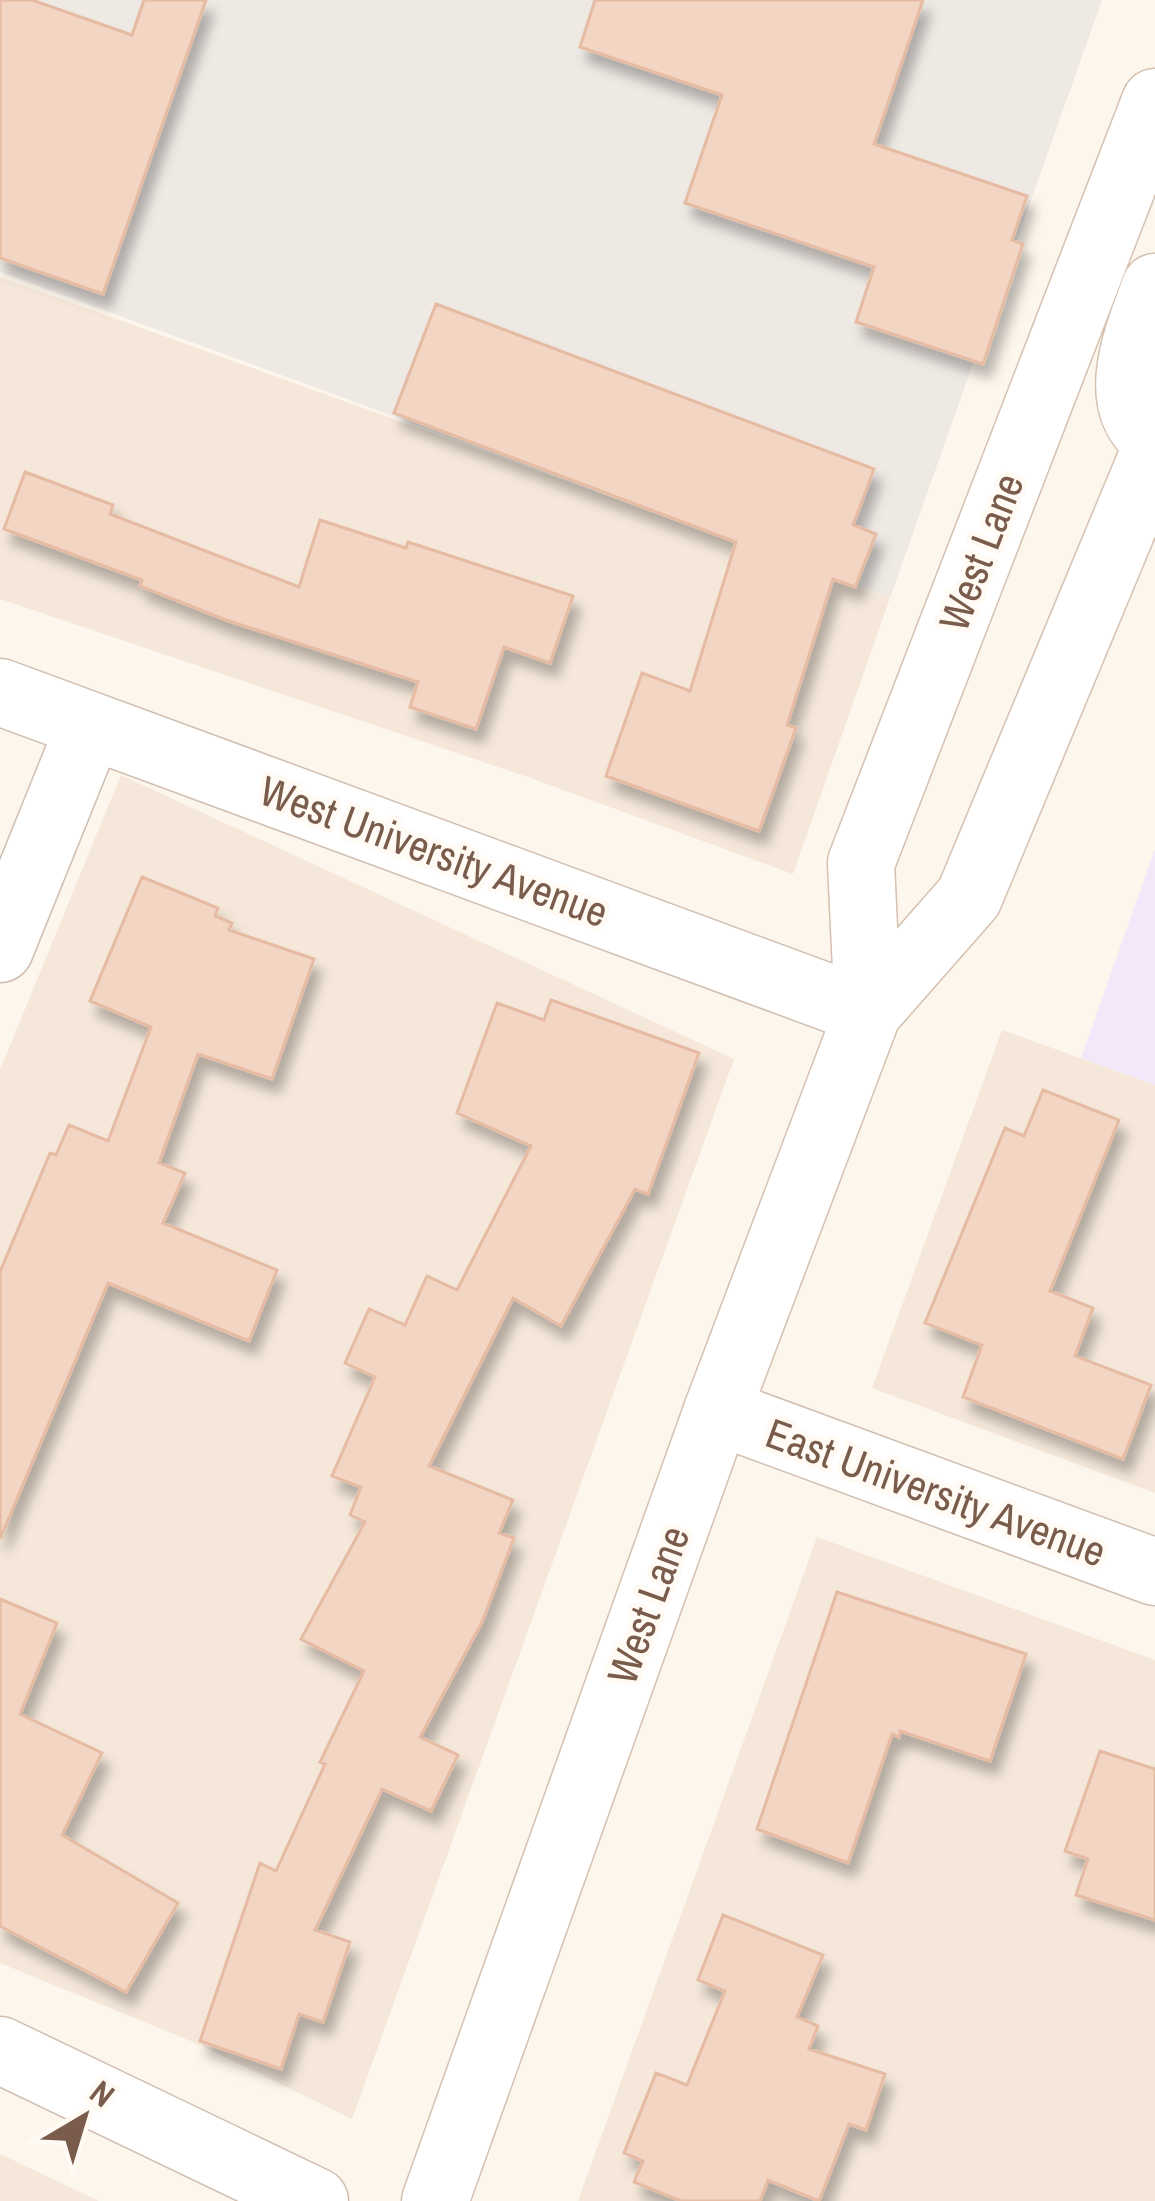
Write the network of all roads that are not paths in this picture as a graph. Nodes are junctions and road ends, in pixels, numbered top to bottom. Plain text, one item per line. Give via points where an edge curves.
1 (1155, 102) edge
2 (1155, 287) edge
3 (1155, 439) edge
4 (1155, 450) edge
5 (0, 692) edge
6 (90, 726) junction
7 (0, 949) edge
8 (868, 1012) junction
9 (717, 1411) junction
10 (1155, 1573) edge
11 (0, 2050) edge
12 (315, 2201) edge
13 (435, 2201) edge

1 - 8 main road, West Lane via 861,863
2 - 3 main road via 1133,347 1130,384 1132,410
4 - 8 main road, West Lane via 969,898
5 - 6 main road, West University Avenue
6 - 7 main road
6 - 8 main road, West University Avenue
8 - 9 main road, West Lane
9 - 10 main road, East University Avenue
9 - 13 main road, West Lane
11 - 12 main road

